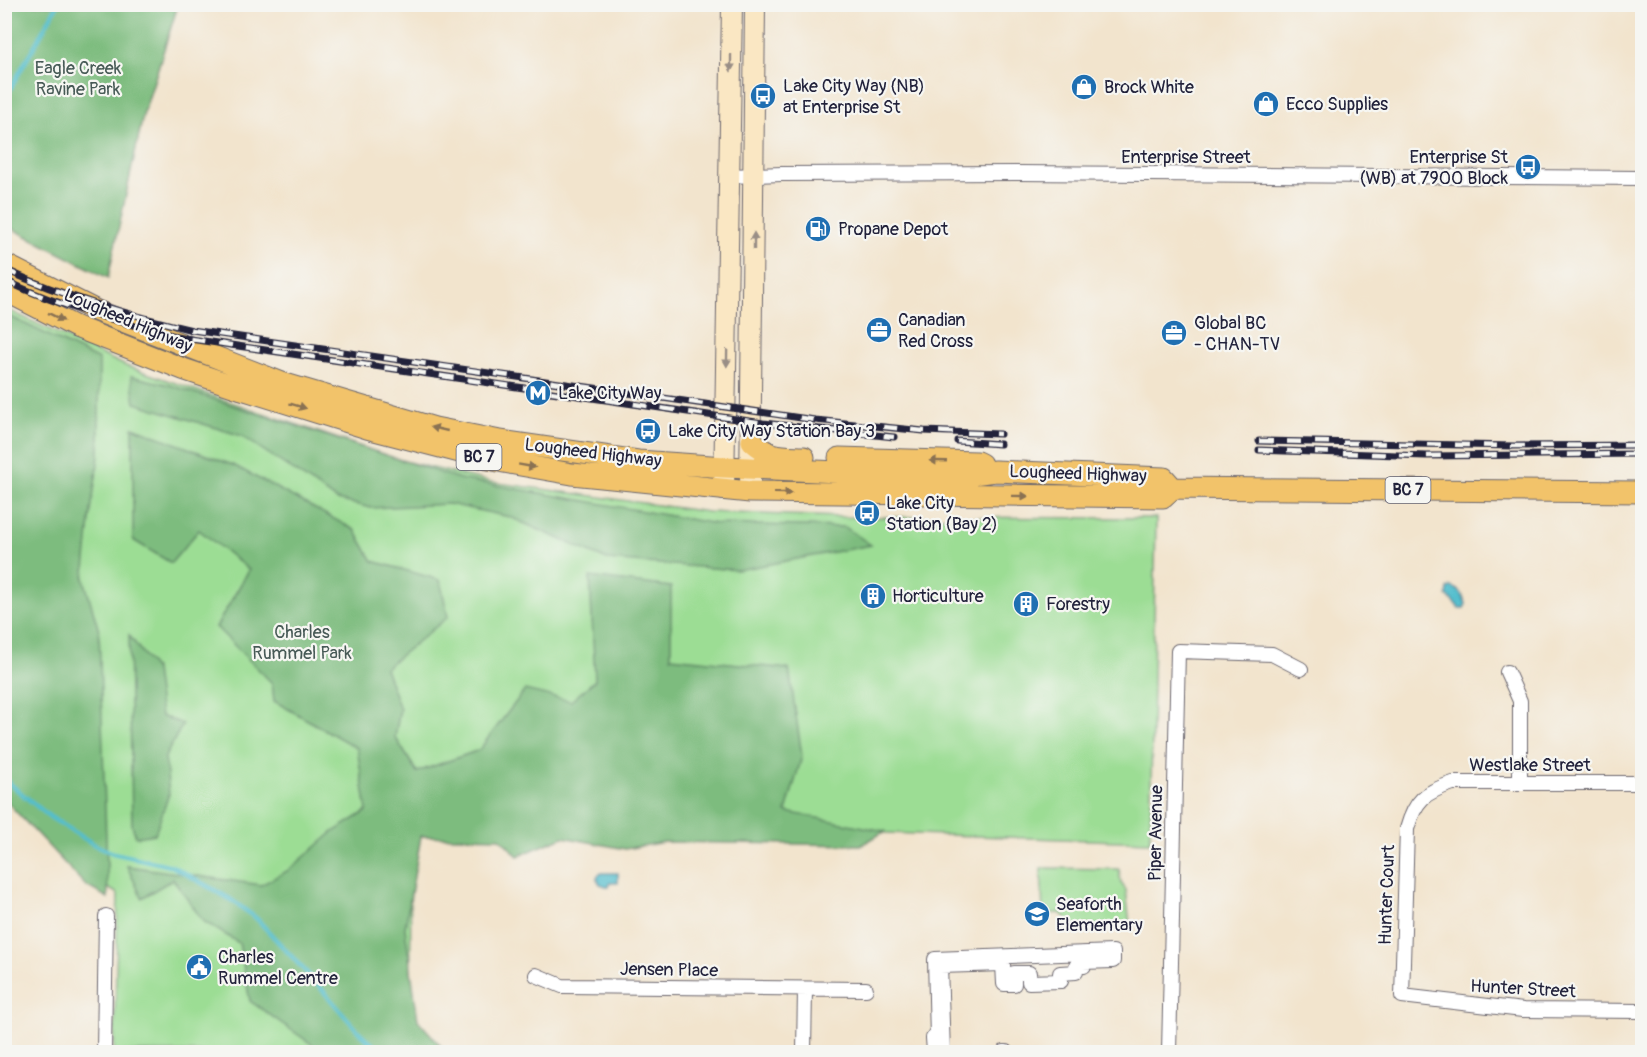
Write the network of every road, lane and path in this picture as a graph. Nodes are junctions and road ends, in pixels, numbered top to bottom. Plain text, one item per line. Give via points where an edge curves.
1 (732, 4) edge
2 (755, 4) edge
3 (754, 174) junction
4 (730, 176) junction
5 (1642, 178) edge
6 (4, 264) edge
7 (4, 290) edge
8 (752, 441) junction
9 (725, 467) junction
10 (751, 468) junction
11 (995, 471) junction
12 (1173, 488) junction
13 (724, 490) junction
14 (750, 492) junction
15 (1642, 492) edge
16 (1301, 669) dead end
17 (1507, 672) dead end
18 (1520, 782) junction
19 (1642, 783) edge
20 (1422, 798) joint
21 (106, 916) dead end
22 (536, 975) dead end
23 (804, 989) junction
24 (866, 989) dead end
25 (1402, 996) joint
26 (1642, 1011) edge
27 (104, 1053) edge
28 (804, 1053) edge
29 (934, 1053) edge
30 (943, 1053) edge
31 (1169, 1053) edge

1 -> 4 street
2 - 3 street
3 - 4 street, Enterprise Street
3 - 5 street, Enterprise Street
8 -> 3 street
4 -> 9 street
9 -> 6 main road, Lougheed Highway / BC 7 via 638,460 435,428 282,383 97,311
7 -> 13 main road, Lougheed Highway / BC 7 via 76,327 183,369 367,428 487,459 572,474
8 - 10 street
11 -> 8 main road via 977,462 778,456 765,452
9 - 10 main road, Lougheed Highway / BC 7
9 - 13 street
10 - 11 main road, Lougheed Highway / BC 7 via 950,477
10 - 14 street
11 - 12 main road, Lougheed Highway / BC 7 via 1164,477
14 -> 12 main road, Lougheed Highway / BC 7 via 1163,497
12 - 15 main road, Lougheed Highway / BC 7
13 - 14 main road, Lougheed Highway / BC 7
16 - 31 street, Piper Avenue via 1272,654 1178,651
17 - 18 street via 1520,701
18 - 19 street, Westlake Street
18 - 20 street, Westlake Street via 1453,783
20 - 25 street, Hunter Court via 1407,829
21 - 27 street
22 - 23 street, Jensen Place via 562,986
23 - 24 street, Jensen Place
23 - 28 street
25 - 26 street, Hunter Street via 1523,1010
29 - 30 street via 936,959 1113,952 1113,961 1083,962 1084,966 1076,966 1077,972 1060,973 1060,981 1029,982 1029,973 1014,973 1014,984 1004,984 1003,964 940,966

